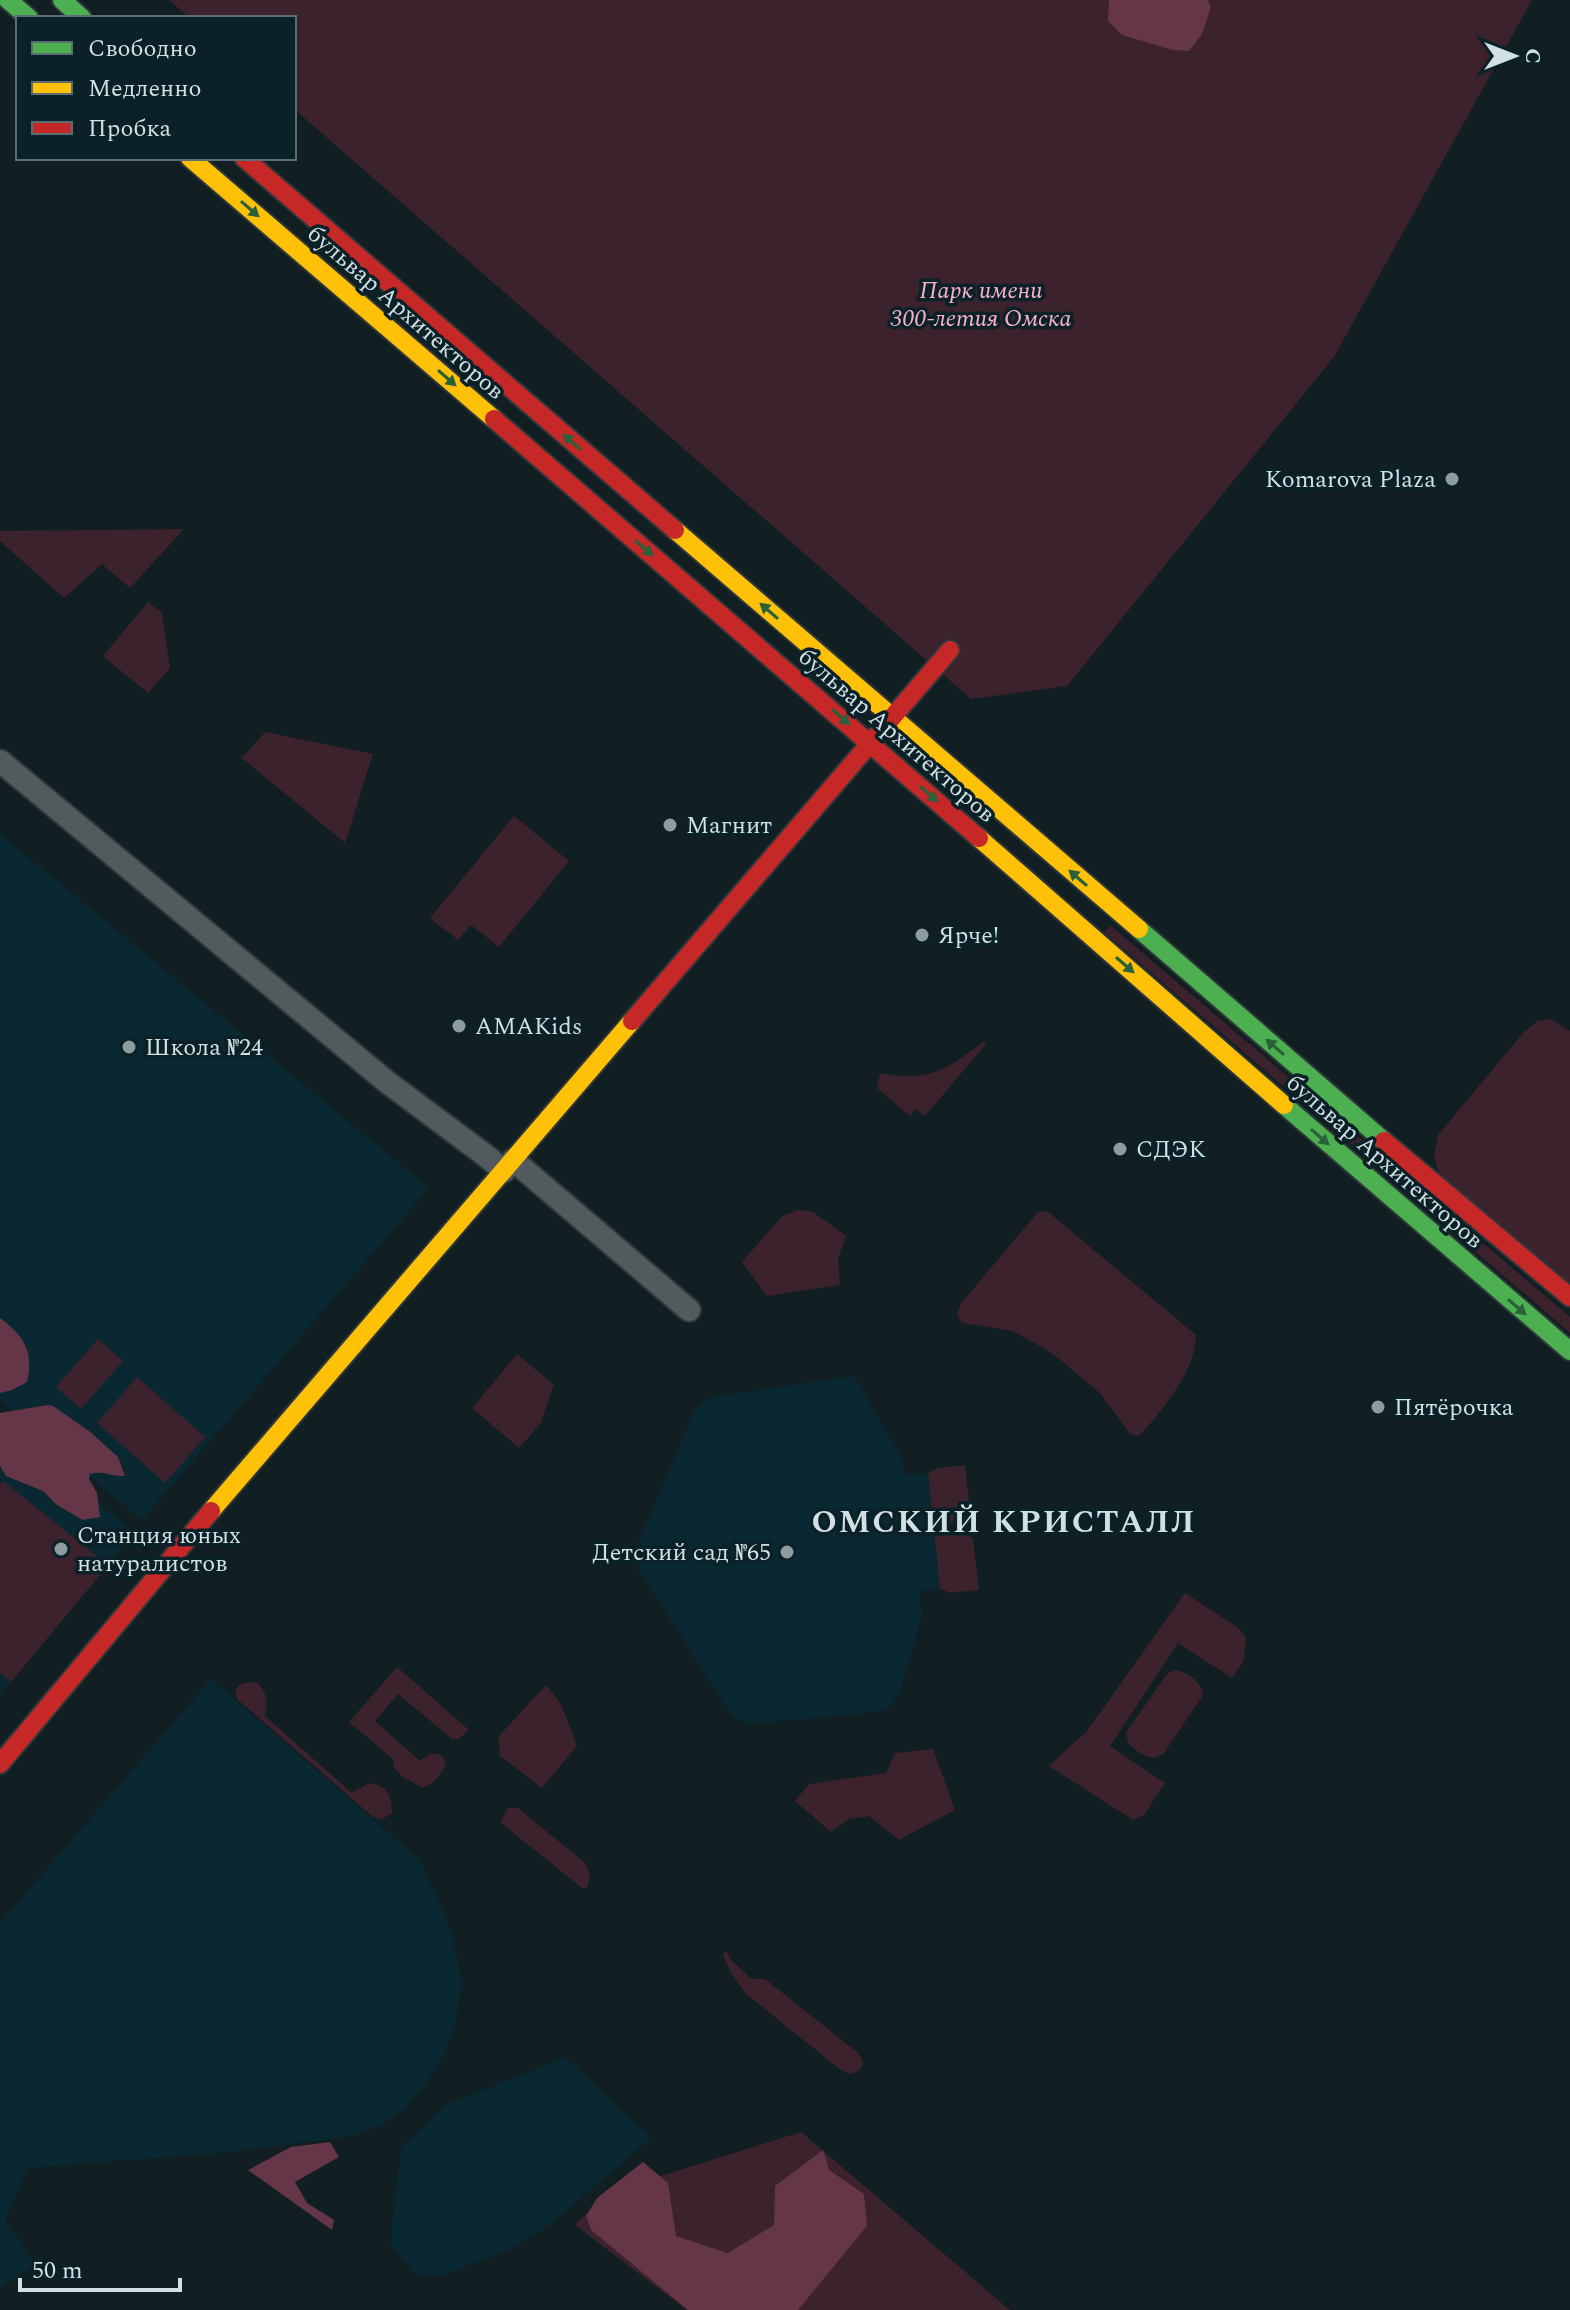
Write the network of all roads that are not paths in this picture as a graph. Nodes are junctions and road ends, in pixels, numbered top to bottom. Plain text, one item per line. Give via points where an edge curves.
1 (8, 0) edge
2 (62, 0) edge
3 (27, 16) edge
4 (80, 16) edge
5 (192, 160) edge
6 (246, 160) edge
7 (950, 650) dead end
8 (881, 730) junction
9 (0, 761) edge
10 (509, 1166) junction
11 (1570, 1297) edge
12 (689, 1310) dead end
13 (1570, 1351) edge
14 (0, 1764) edge

1 - 3 main road
2 - 4 main road
5 -> 8 main road, бульвар Архитекторов
8 -> 6 main road, бульвар Архитекторов
7 - 8 main road
8 - 10 main road
11 -> 8 main road, бульвар Архитекторов
8 -> 13 main road, бульвар Архитекторов via 1380,1189
9 - 10 street via 387,1082 485,1155
10 - 12 street
10 - 14 main road

